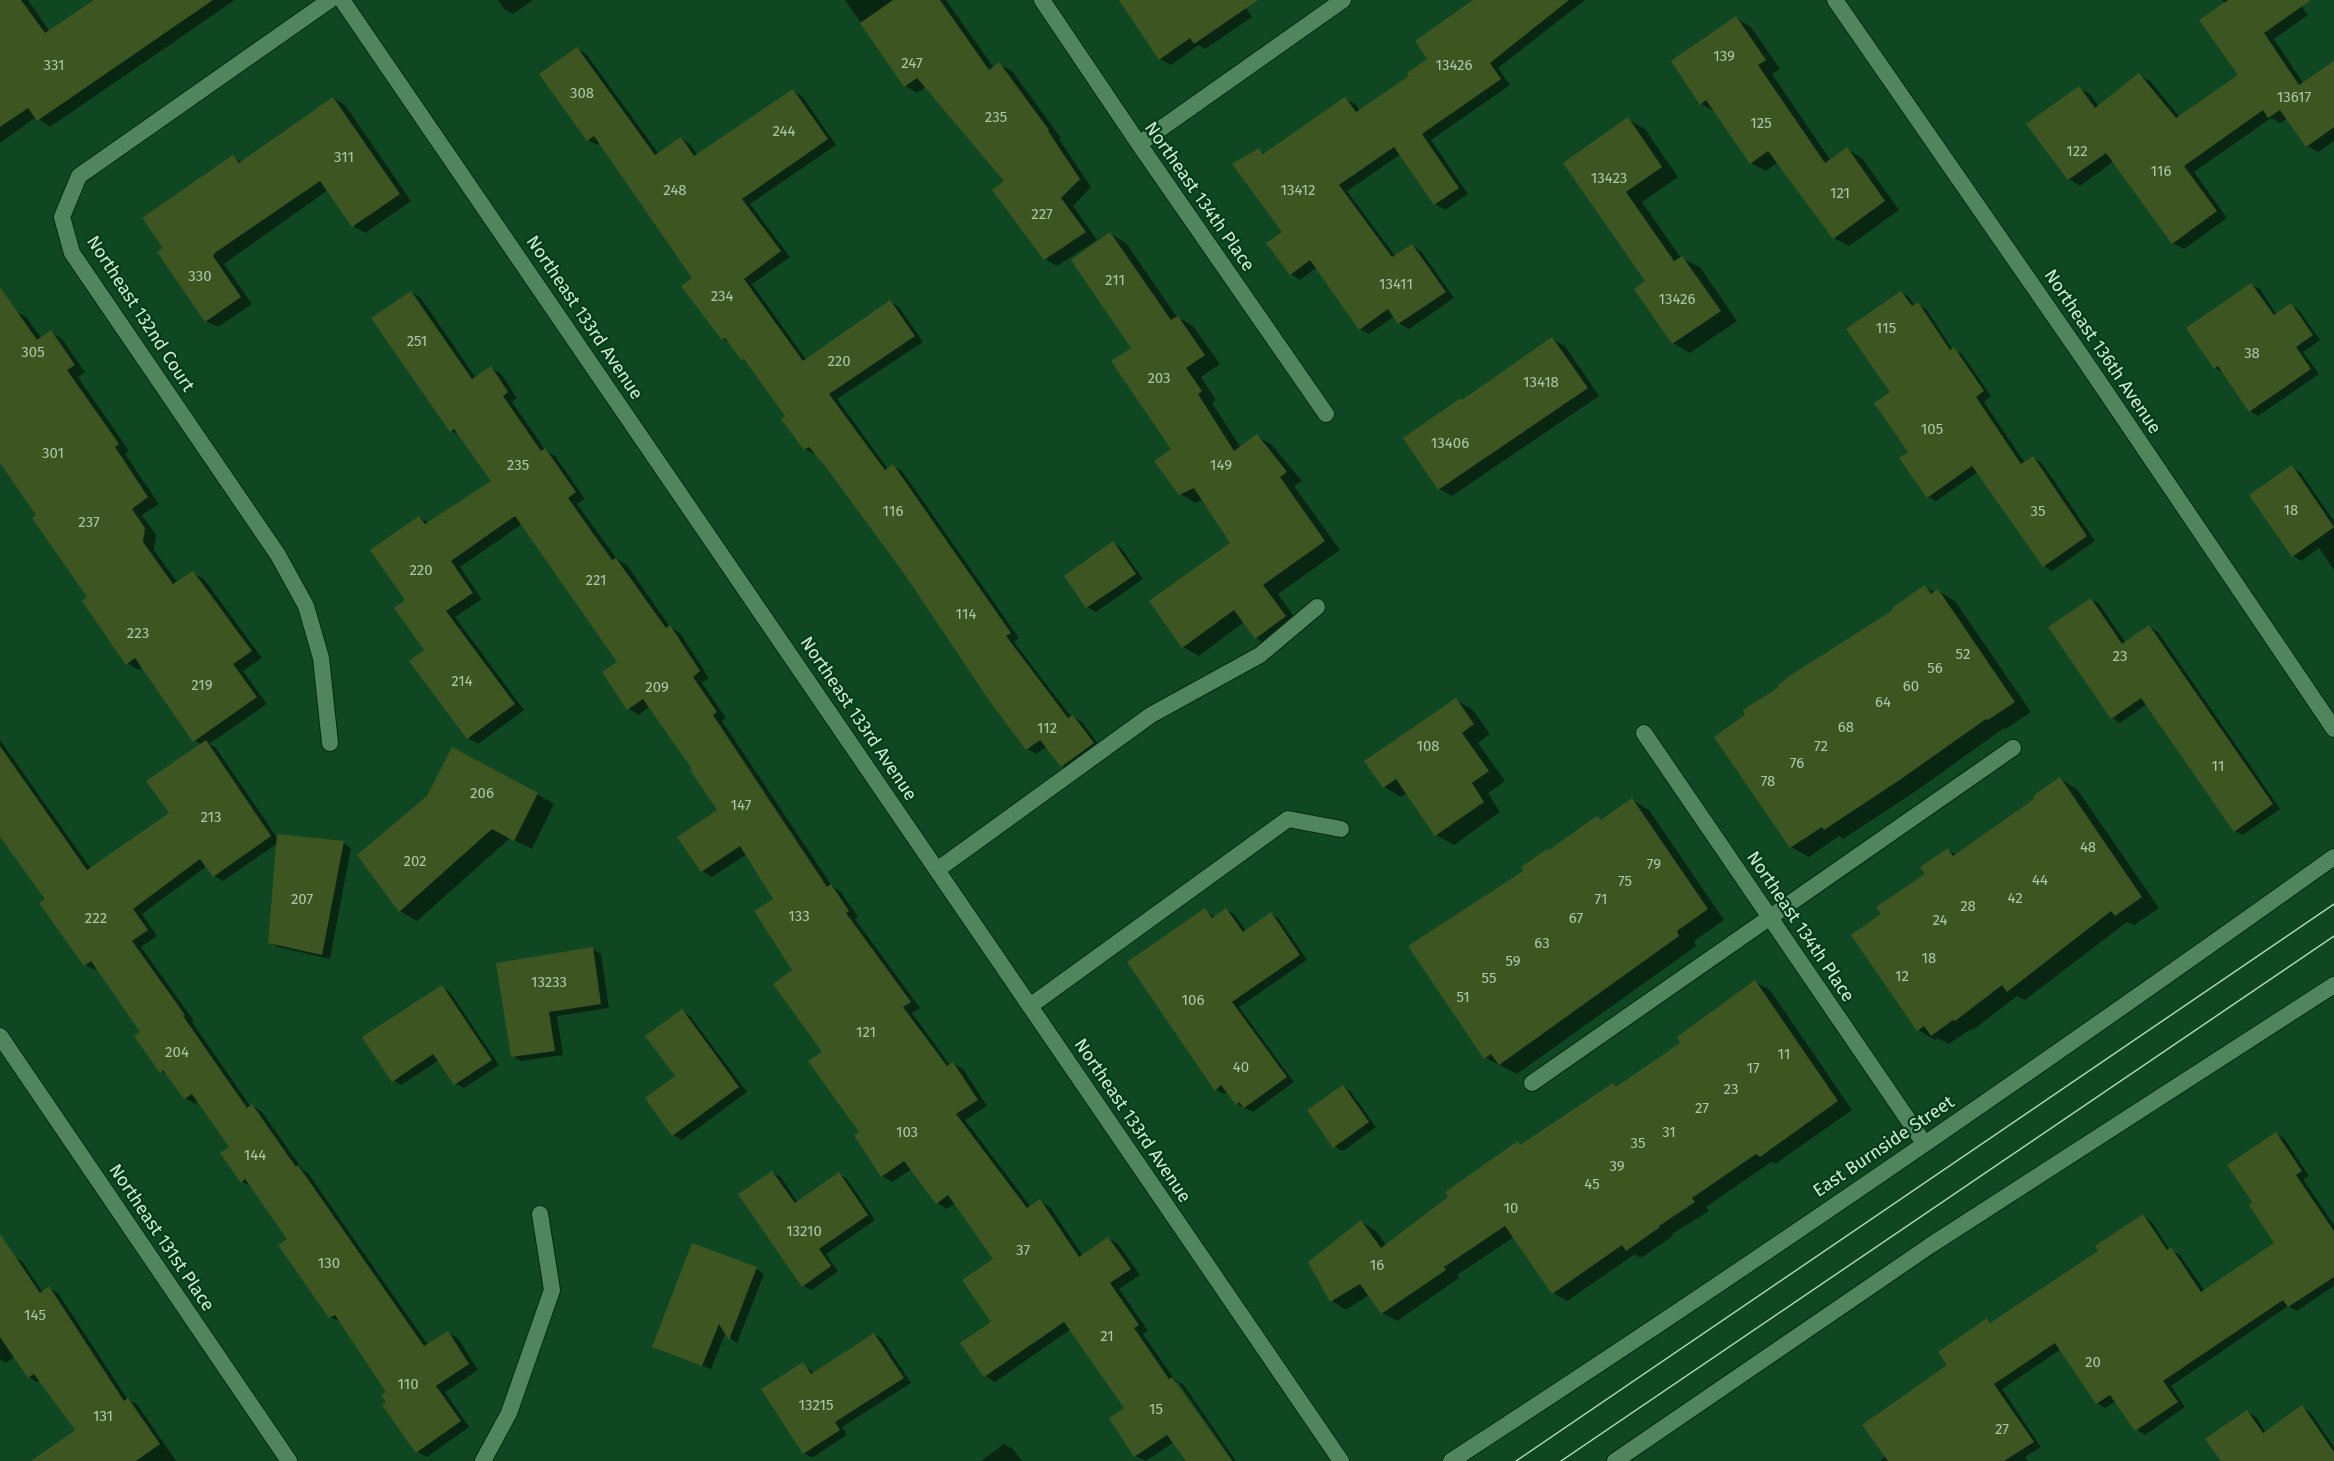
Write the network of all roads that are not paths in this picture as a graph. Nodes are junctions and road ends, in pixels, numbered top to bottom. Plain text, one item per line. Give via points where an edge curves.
1 (330, 0) edge
2 (342, 0) edge
3 (1042, 0) edge
4 (1343, 0) edge
5 (1835, 0) edge
6 (1139, 144) junction
7 (1326, 414) dead end
8 (1317, 607) dead end
9 (2334, 729) edge
10 (1644, 733) dead end
11 (330, 743) dead end
12 (2013, 748) dead end
13 (1341, 829) dead end
14 (2334, 857) edge
15 (937, 870) junction
16 (1770, 917) junction
17 (2334, 986) edge
18 (1030, 1006) junction
19 (0, 1036) edge
20 (1532, 1083) dead end
21 (1924, 1143) junction
22 (540, 1214) dead end
23 (289, 1461) edge
24 (483, 1461) edge
25 (1341, 1461) edge
26 (1451, 1461) edge
27 (1616, 1461) edge

1 - 11 street, Northeast 132nd Court via 79,176 62,216 72,253 278,555 306,606 321,658
2 - 15 street, Northeast 133rd Avenue
3 - 6 street, Northeast 134th Place
4 - 6 street
5 - 9 street, Northeast 136th Avenue
6 - 7 street, Northeast 134th Place
8 - 15 street via 1260,655 1151,715
10 - 16 street, Northeast 134th Place
12 - 16 street
13 - 18 street via 1288,819
14 - 21 street, East Burnside Street
15 - 18 street, Northeast 133rd Avenue
16 - 20 street
16 - 21 street, Northeast 134th Place
17 - 27 street via 1931,1245
18 - 25 street, Northeast 133rd Avenue
19 - 23 street, Northeast 131st Place
21 - 26 street, East Burnside Street
22 - 24 street via 552,1290 509,1413

